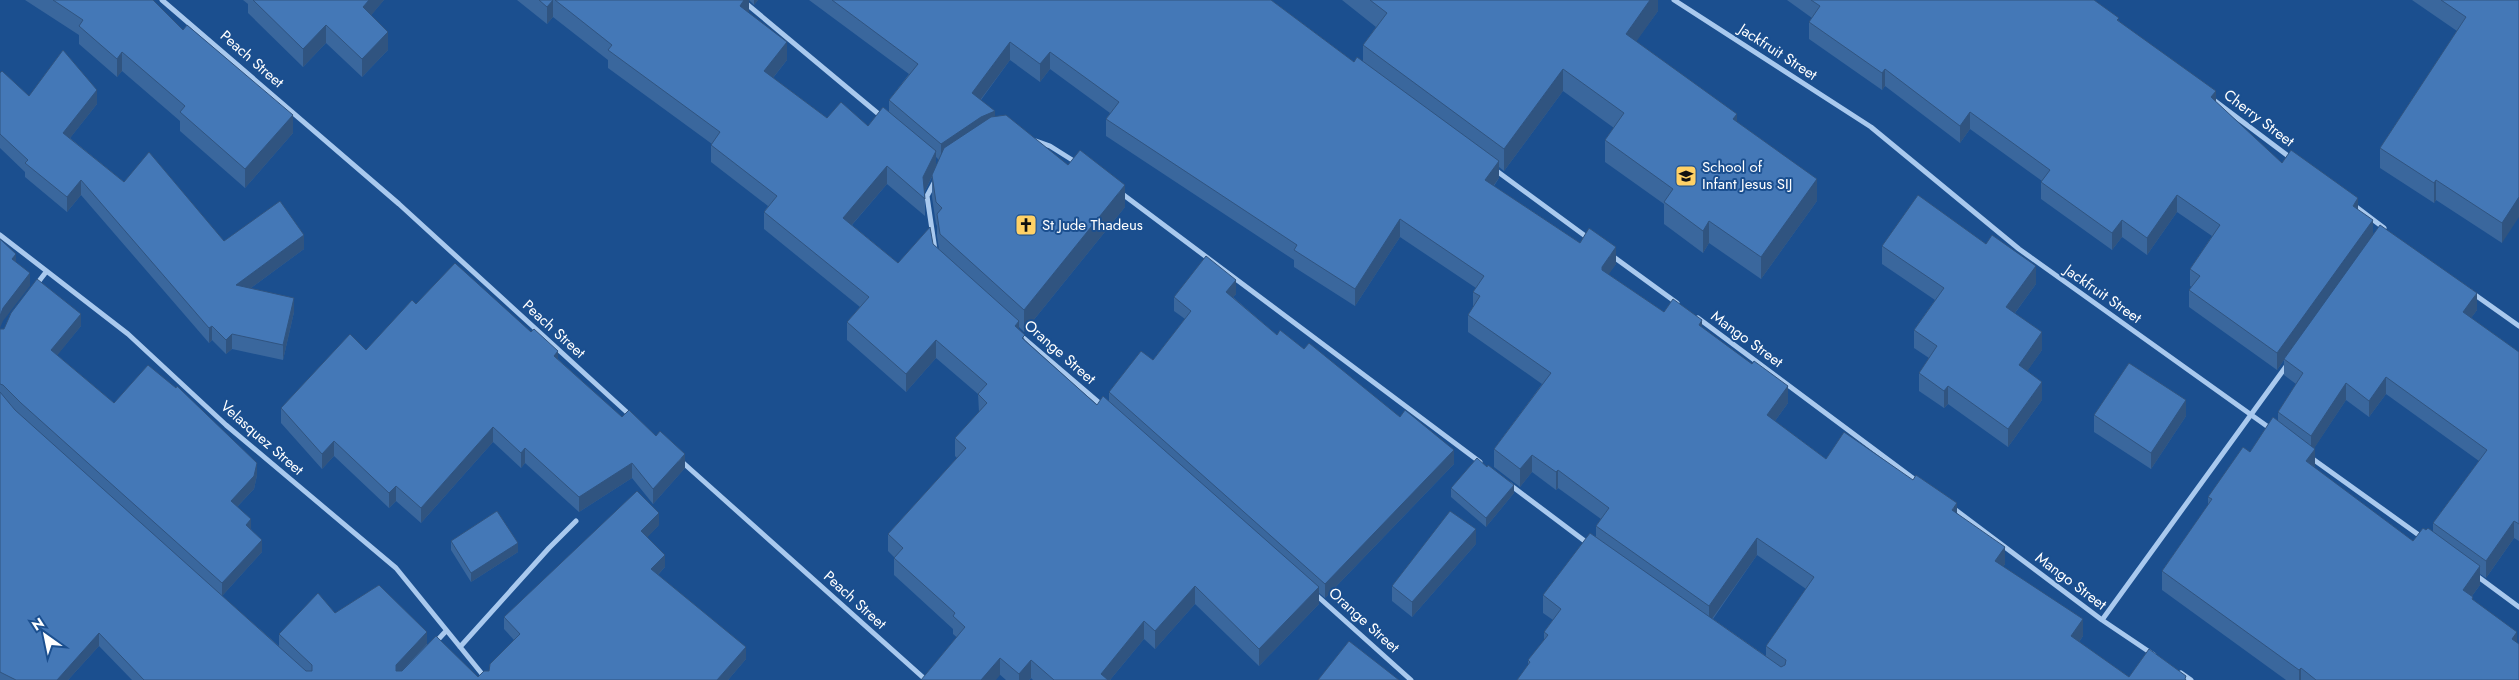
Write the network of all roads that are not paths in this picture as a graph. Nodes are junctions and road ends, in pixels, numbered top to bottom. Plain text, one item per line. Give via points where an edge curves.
1 (162, 0) edge
2 (742, 0) edge
3 (1674, 0) edge
4 (2203, 92) edge
5 (888, 122) edge
6 (1027, 139) edge
7 (2298, 163) edge
8 (1080, 165) edge
9 (1490, 165) edge
10 (938, 174) edge
11 (1119, 191) edge
12 (2353, 205) edge
13 (2384, 229) junction
14 (0, 234) edge
15 (2392, 235) edge
16 (2379, 237) edge
17 (1594, 242) edge
18 (1610, 253) edge
19 (936, 258) edge
20 (46, 272) junction
21 (2464, 286) edge
22 (29, 294) edge
23 (1682, 306) edge
24 (1690, 312) edge
25 (2519, 326) edge
26 (1013, 329) edge
27 (2292, 358) edge
28 (1112, 414) edge
29 (2252, 415) junction
30 (639, 422) edge
31 (2276, 432) edge
32 (2300, 450) edge
33 (675, 456) edge
34 (1486, 466) edge
35 (1502, 478) edge
36 (1920, 484) edge
37 (1944, 502) edge
38 (576, 521) dead end
39 (2430, 543) edge
40 (1597, 550) edge
41 (2470, 572) edge
42 (1306, 586) edge
43 (2519, 607) edge
44 (2102, 620) junction
45 (446, 631) junction
46 (460, 647) junction
47 (426, 652) edge
48 (2159, 658) edge
49 (2175, 669) edge
50 (487, 680) edge
51 (926, 680) edge
52 (1411, 680) edge
53 (2191, 680) edge

1 - 30 street, Peach Street via 399,204
2 - 5 street
3 - 29 street, Jackfruit Street via 1871,127 2019,249
4 - 7 street, Cherry Street
6 - 8 street via 1050,146
9 - 17 street
10 - 19 street via 927,196
11 - 34 street
12 - 13 street
13 - 15 street
13 - 16 street
14 - 20 street, Velasquez Street
18 - 23 street
20 - 22 street
20 - 45 street, Velasquez Street via 128,334 226,425 396,568
21 - 25 street
24 - 36 street, Mango Street
26 - 28 street, Orange Street
27 - 29 street
29 - 31 street, Jackfruit Street
29 - 44 street
32 - 39 street
33 - 51 street, Peach Street
35 - 40 street
37 - 44 street, Mango Street
38 - 46 street
41 - 43 street
42 - 52 street, Orange Street
44 - 48 street, Mango Street
45 - 46 street, Velasquez Street
45 - 47 street
46 - 50 street, Velasquez Street
49 - 53 street

